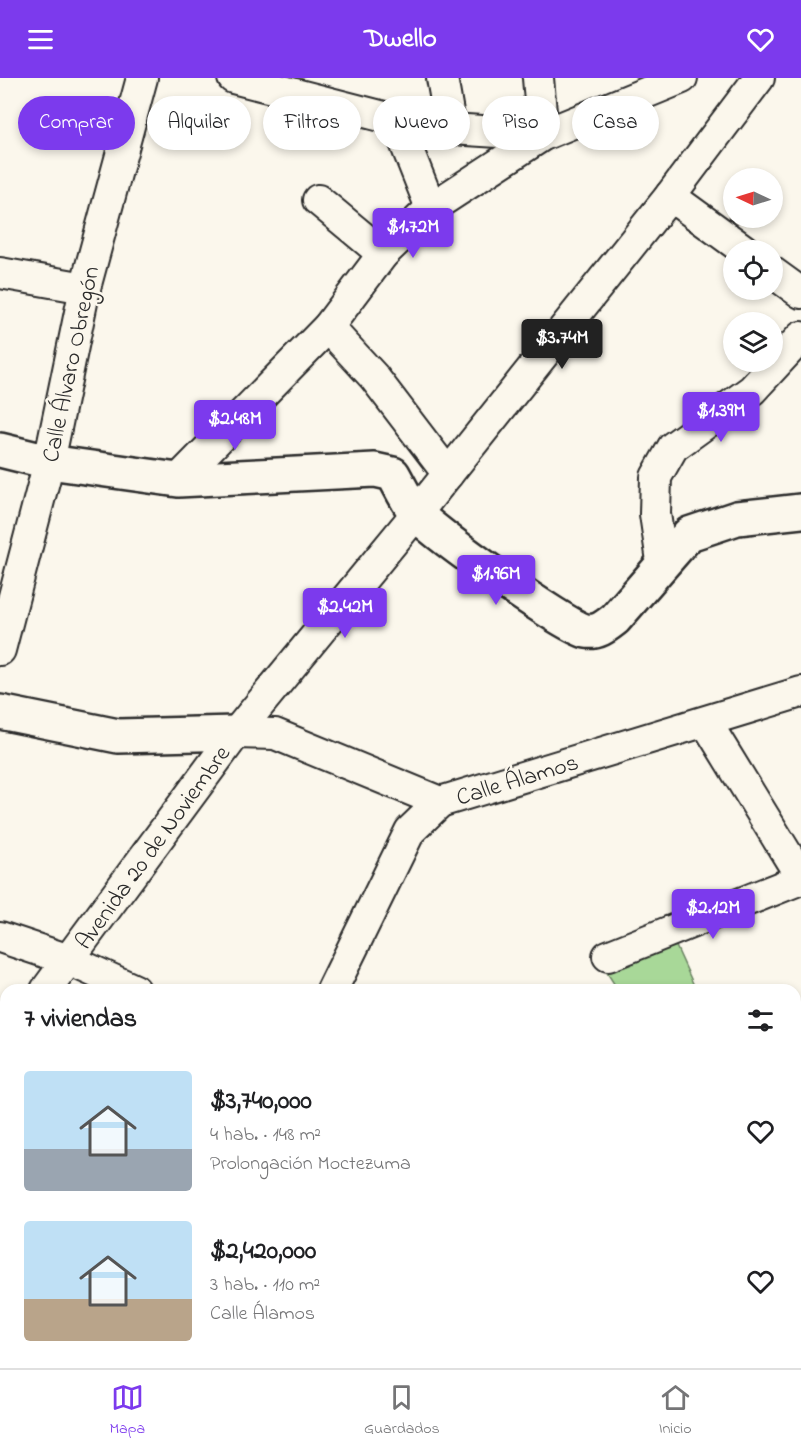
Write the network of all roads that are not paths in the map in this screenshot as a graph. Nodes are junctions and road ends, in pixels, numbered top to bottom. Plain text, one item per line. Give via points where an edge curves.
1 (142, 78) edge
2 (233, 78) edge
3 (442, 78) edge
4 (538, 78) edge
5 (682, 78) edge
6 (759, 78) edge
7 (445, 96) edge
8 (540, 96) edge
9 (373, 114) edge
10 (560, 128) edge
11 (408, 150) edge
12 (520, 150) edge
13 (670, 196) junction
14 (318, 200) dead end
15 (431, 208) junction
16 (730, 240) edge
17 (383, 254) junction
18 (0, 273) edge
19 (783, 280) edge
20 (85, 288) junction
21 (801, 292) edge
22 (328, 327) junction
23 (801, 337) edge
24 (0, 450) edge
25 (49, 462) junction
26 (448, 474) junction
27 (178, 480) junction
28 (801, 511) edge
29 (416, 514) junction
30 (662, 561) junction
31 (0, 650) edge
32 (801, 692) edge
33 (0, 712) edge
34 (706, 722) junction
35 (236, 733) junction
36 (440, 802) junction
37 (801, 878) edge
38 (0, 936) edge
39 (608, 956) dead end
40 (69, 960) junction
41 (51, 984) edge
42 (122, 984) edge
43 (335, 984) edge

1 - 20 street, Calle Álvaro Obregón
2 - 9 street
3 - 7 street
4 - 8 street
5 - 10 street
6 - 13 street
11 - 15 street
12 - 15 street
13 - 16 street
13 - 26 street, Avenida 20 de Noviembre
14 - 17 street
15 - 17 street
17 - 22 street
18 - 20 street
19 - 21 street
20 - 25 street, Calle Álvaro Obregón
22 - 26 street via 381,386
22 - 27 street
23 - 30 street via 752,390 673,447 656,477 655,514
24 - 25 main road
25 - 27 main road
25 - 31 street, Calle Álvaro Obregón
26 - 29 street, Avenida 20 de Noviembre
27 - 29 main road via 375,470 393,474
28 - 30 main road via 736,518 689,534
29 - 30 main road via 522,593 585,631 600,630 615,619
29 - 35 street, Avenida 20 de Noviembre
32 - 34 street, Calle Álamos
33 - 35 main road via 118,736
34 - 36 street, Calle Álamos
34 - 37 street
35 - 36 street, Calle Álamos via 274,734
35 - 40 street, Avenida 20 de Noviembre
36 - 43 street via 410,831
37 - 39 street
38 - 40 street
40 - 41 street, Avenida 20 de Noviembre
40 - 42 street

